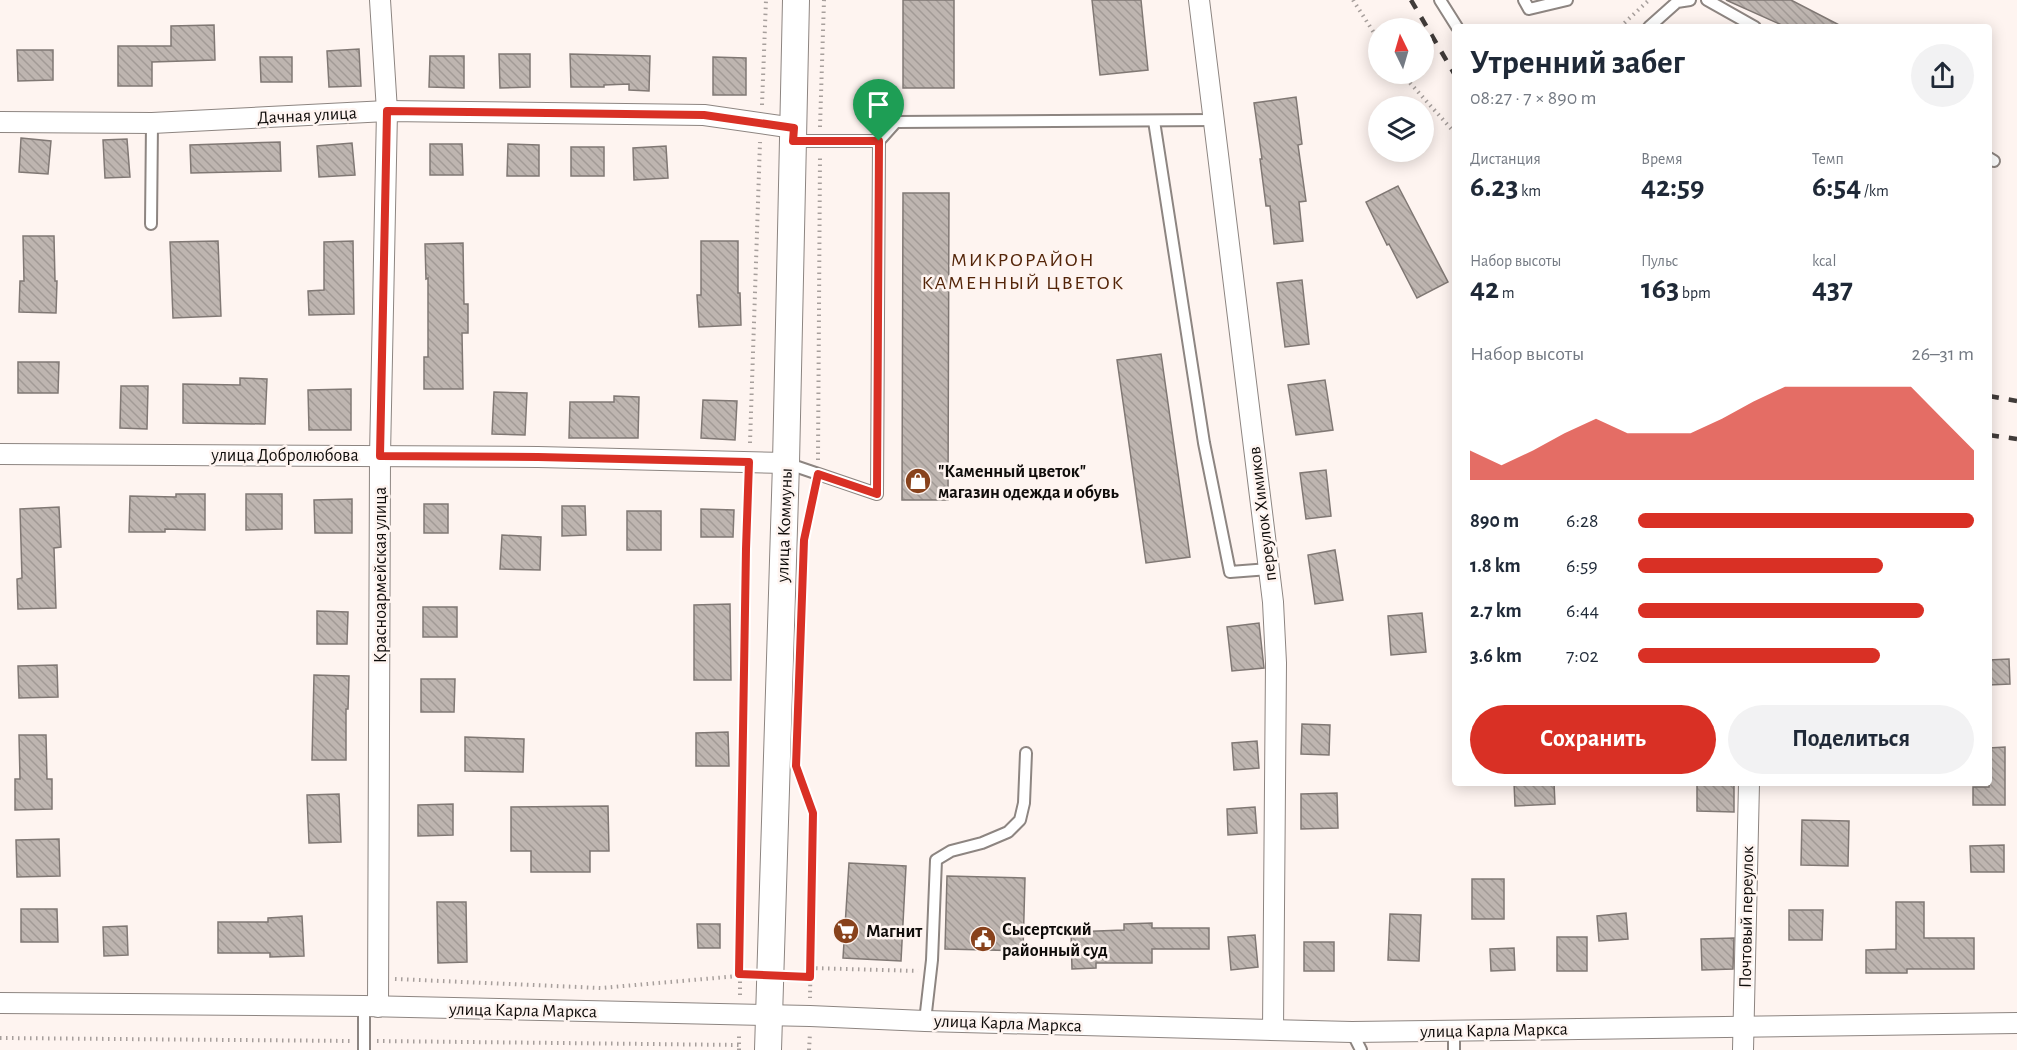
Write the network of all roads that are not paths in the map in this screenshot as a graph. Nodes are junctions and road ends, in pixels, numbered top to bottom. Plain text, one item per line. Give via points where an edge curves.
1 (380, 0) edge
2 (796, 0) edge
3 (1199, 0) edge
4 (1440, 0) edge
5 (1524, 0) edge
6 (1567, 0) edge
7 (1690, 0) edge
8 (1707, 0) edge
9 (1455, 24) edge
10 (1652, 24) edge
11 (1750, 24) edge
12 (387, 111) junction
13 (1214, 120) junction
14 (1154, 121) junction
15 (0, 122) edge
16 (152, 123) junction
17 (794, 135) junction
18 (879, 141) junction
19 (151, 224) dead end
20 (0, 454) edge
21 (380, 456) junction
22 (786, 463) junction
23 (1269, 569) junction
24 (1026, 753) dead end
25 (1749, 786) edge
26 (0, 1003) edge
27 (371, 1007) junction
28 (769, 1016) junction
29 (925, 1021) junction
30 (2017, 1023) edge
31 (1744, 1027) junction
32 (1273, 1030) junction
33 (1352, 1032) junction
34 (1454, 1040) edge
35 (364, 1050) edge
36 (768, 1050) edge
37 (1362, 1050) edge
38 (1743, 1050) edge

1 - 12 street, Красноармейская улица
2 - 17 street, улица Коммуны
3 - 13 street, переулок Химиков
4 - 9 lane
5 - 6 lane via 1529,9
7 - 10 lane via 1677,2
8 - 11 lane
12 - 16 street, Дачная улица
12 - 17 street, Дачная улица via 704,115
12 - 21 street, Красноармейская улица
13 - 14 lane
13 - 23 street, переулок Химиков
14 - 18 lane via 896,122
14 - 23 lane via 1204,443 1230,572
15 - 16 street, Дачная улица
16 - 19 lane
17 - 18 lane via 820,141
17 - 22 street, улица Коммуны
18 - 22 lane via 877,494
20 - 21 street, улица Добролюбова
21 - 22 street, улица Добролюбова
21 - 27 street, Красноармейская улица via 378,978
22 - 28 street, улица Коммуны
23 - 32 street, переулок Химиков via 1276,663
24 - 29 lane via 1020,820 1008,832 936,860
25 - 31 street, Почтовый переулок
26 - 27 street, улица Карла Маркса
27 - 28 street, улица Карла Маркса
27 - 35 lane
28 - 29 street, улица Карла Маркса
28 - 36 street, улица Коммуны
29 - 32 street, улица Карла Маркса
30 - 31 street, улица Карла Маркса
31 - 34 street, улица Карла Маркса
31 - 38 street, Почтовый переулок
32 - 33 street, улица Карла Маркса
33 - 34 street, улица Карла Маркса
33 - 37 lane

